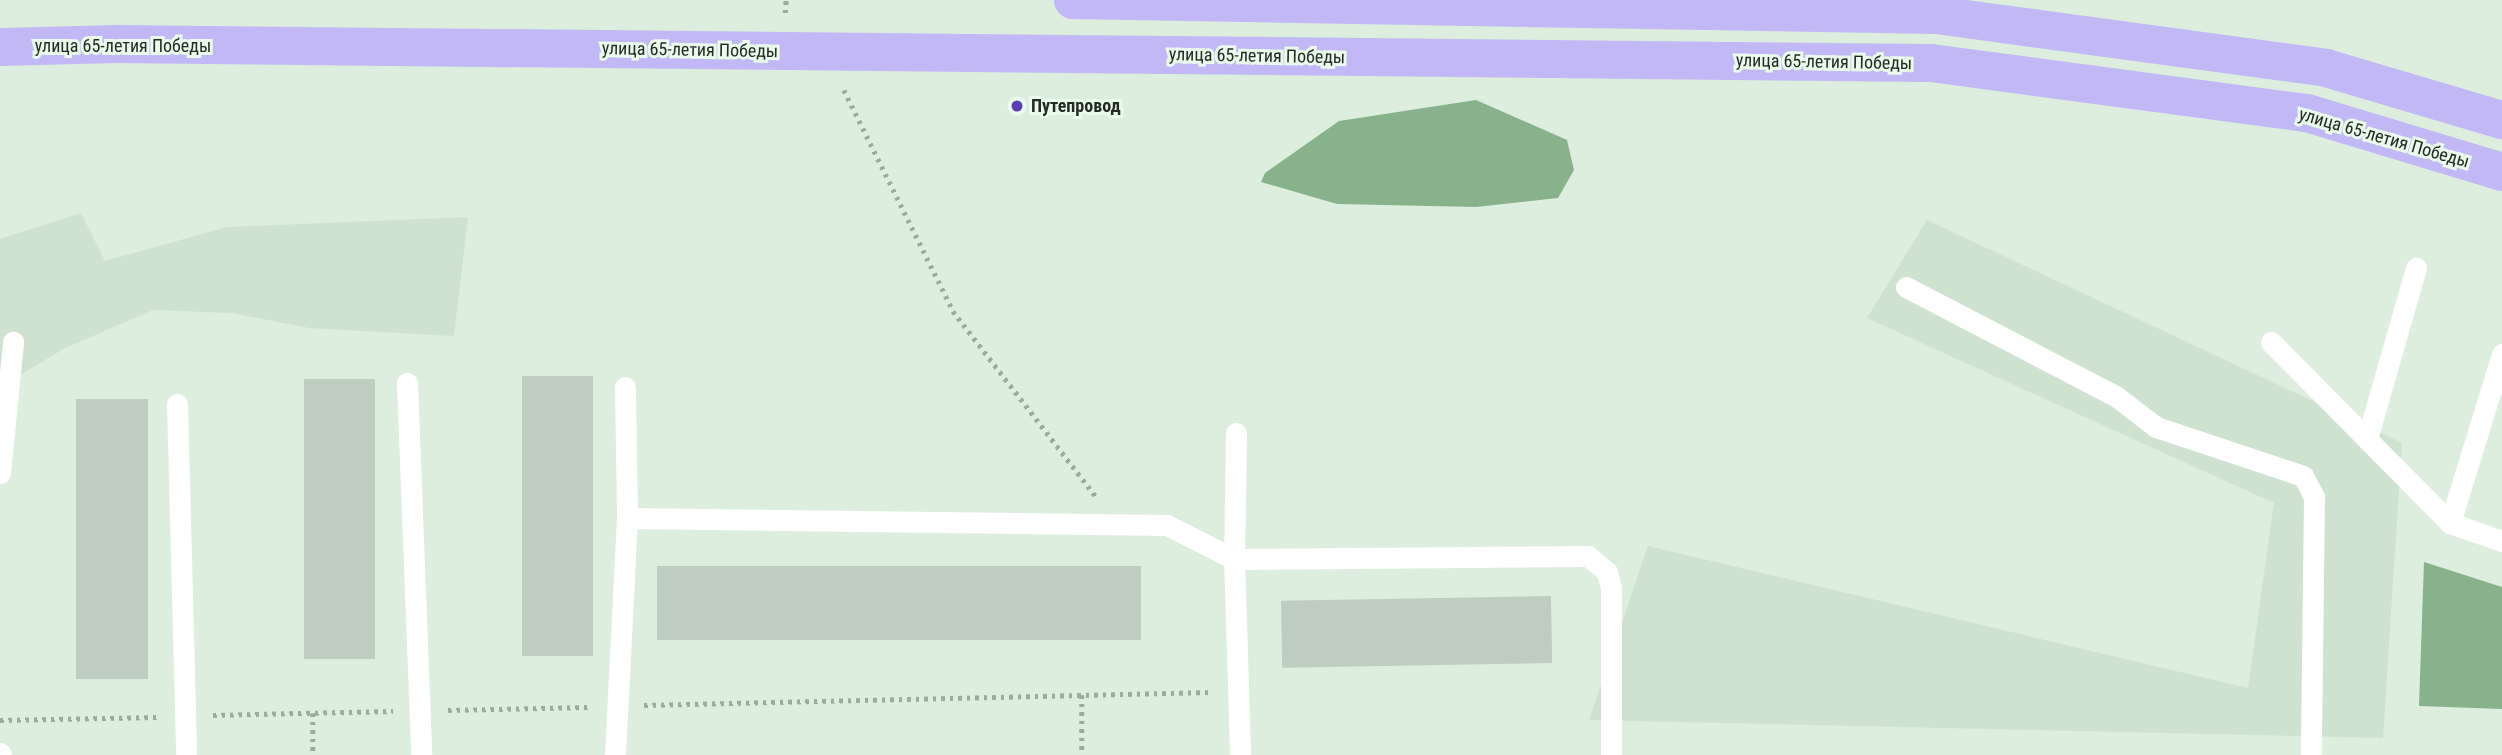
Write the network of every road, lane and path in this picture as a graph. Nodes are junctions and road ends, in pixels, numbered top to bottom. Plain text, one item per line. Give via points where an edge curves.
1 (1073, 0) edge
2 (0, 47) edge
3 (840, 82) dead end
4 (2502, 120) edge
5 (2502, 172) edge
6 (2416, 268) dead end
7 (1906, 287) dead end
8 (13, 342) dead end
9 (2271, 342) dead end
10 (2502, 354) edge
11 (407, 383) dead end
12 (625, 387) dead end
13 (177, 404) dead end
14 (1236, 433) dead end
15 (2367, 439) junction
16 (0, 473) edge
17 (626, 518) junction
18 (2450, 523) junction
19 (1117, 524) junction
20 (2502, 541) edge
21 (1234, 559) junction
22 (1082, 695) dead end
23 (313, 713) dead end
24 (186, 755) edge
25 (313, 755) edge
26 (421, 755) edge
27 (615, 755) edge
28 (1082, 755) edge
29 (1240, 755) edge
30 (1611, 755) edge
31 (2311, 755) edge

1 - 4 main road via 1936,15 2326,68
2 - 5 main road, улица 65-летия Победы via 116,44 1931,63 2307,113
3 - 19 path via 953,311
6 - 15 lane
7 - 31 lane via 2117,397 2156,427 2303,476 2314,497
8 - 16 lane
9 - 15 lane
10 - 18 lane
11 - 26 lane
12 - 17 lane
13 - 24 lane
14 - 21 lane
15 - 18 lane
17 - 19 lane
17 - 27 lane
18 - 20 lane
19 - 21 lane via 1167,525
21 - 29 lane
21 - 30 lane via 1588,556 1607,572 1611,588
22 - 28 path
23 - 25 path

